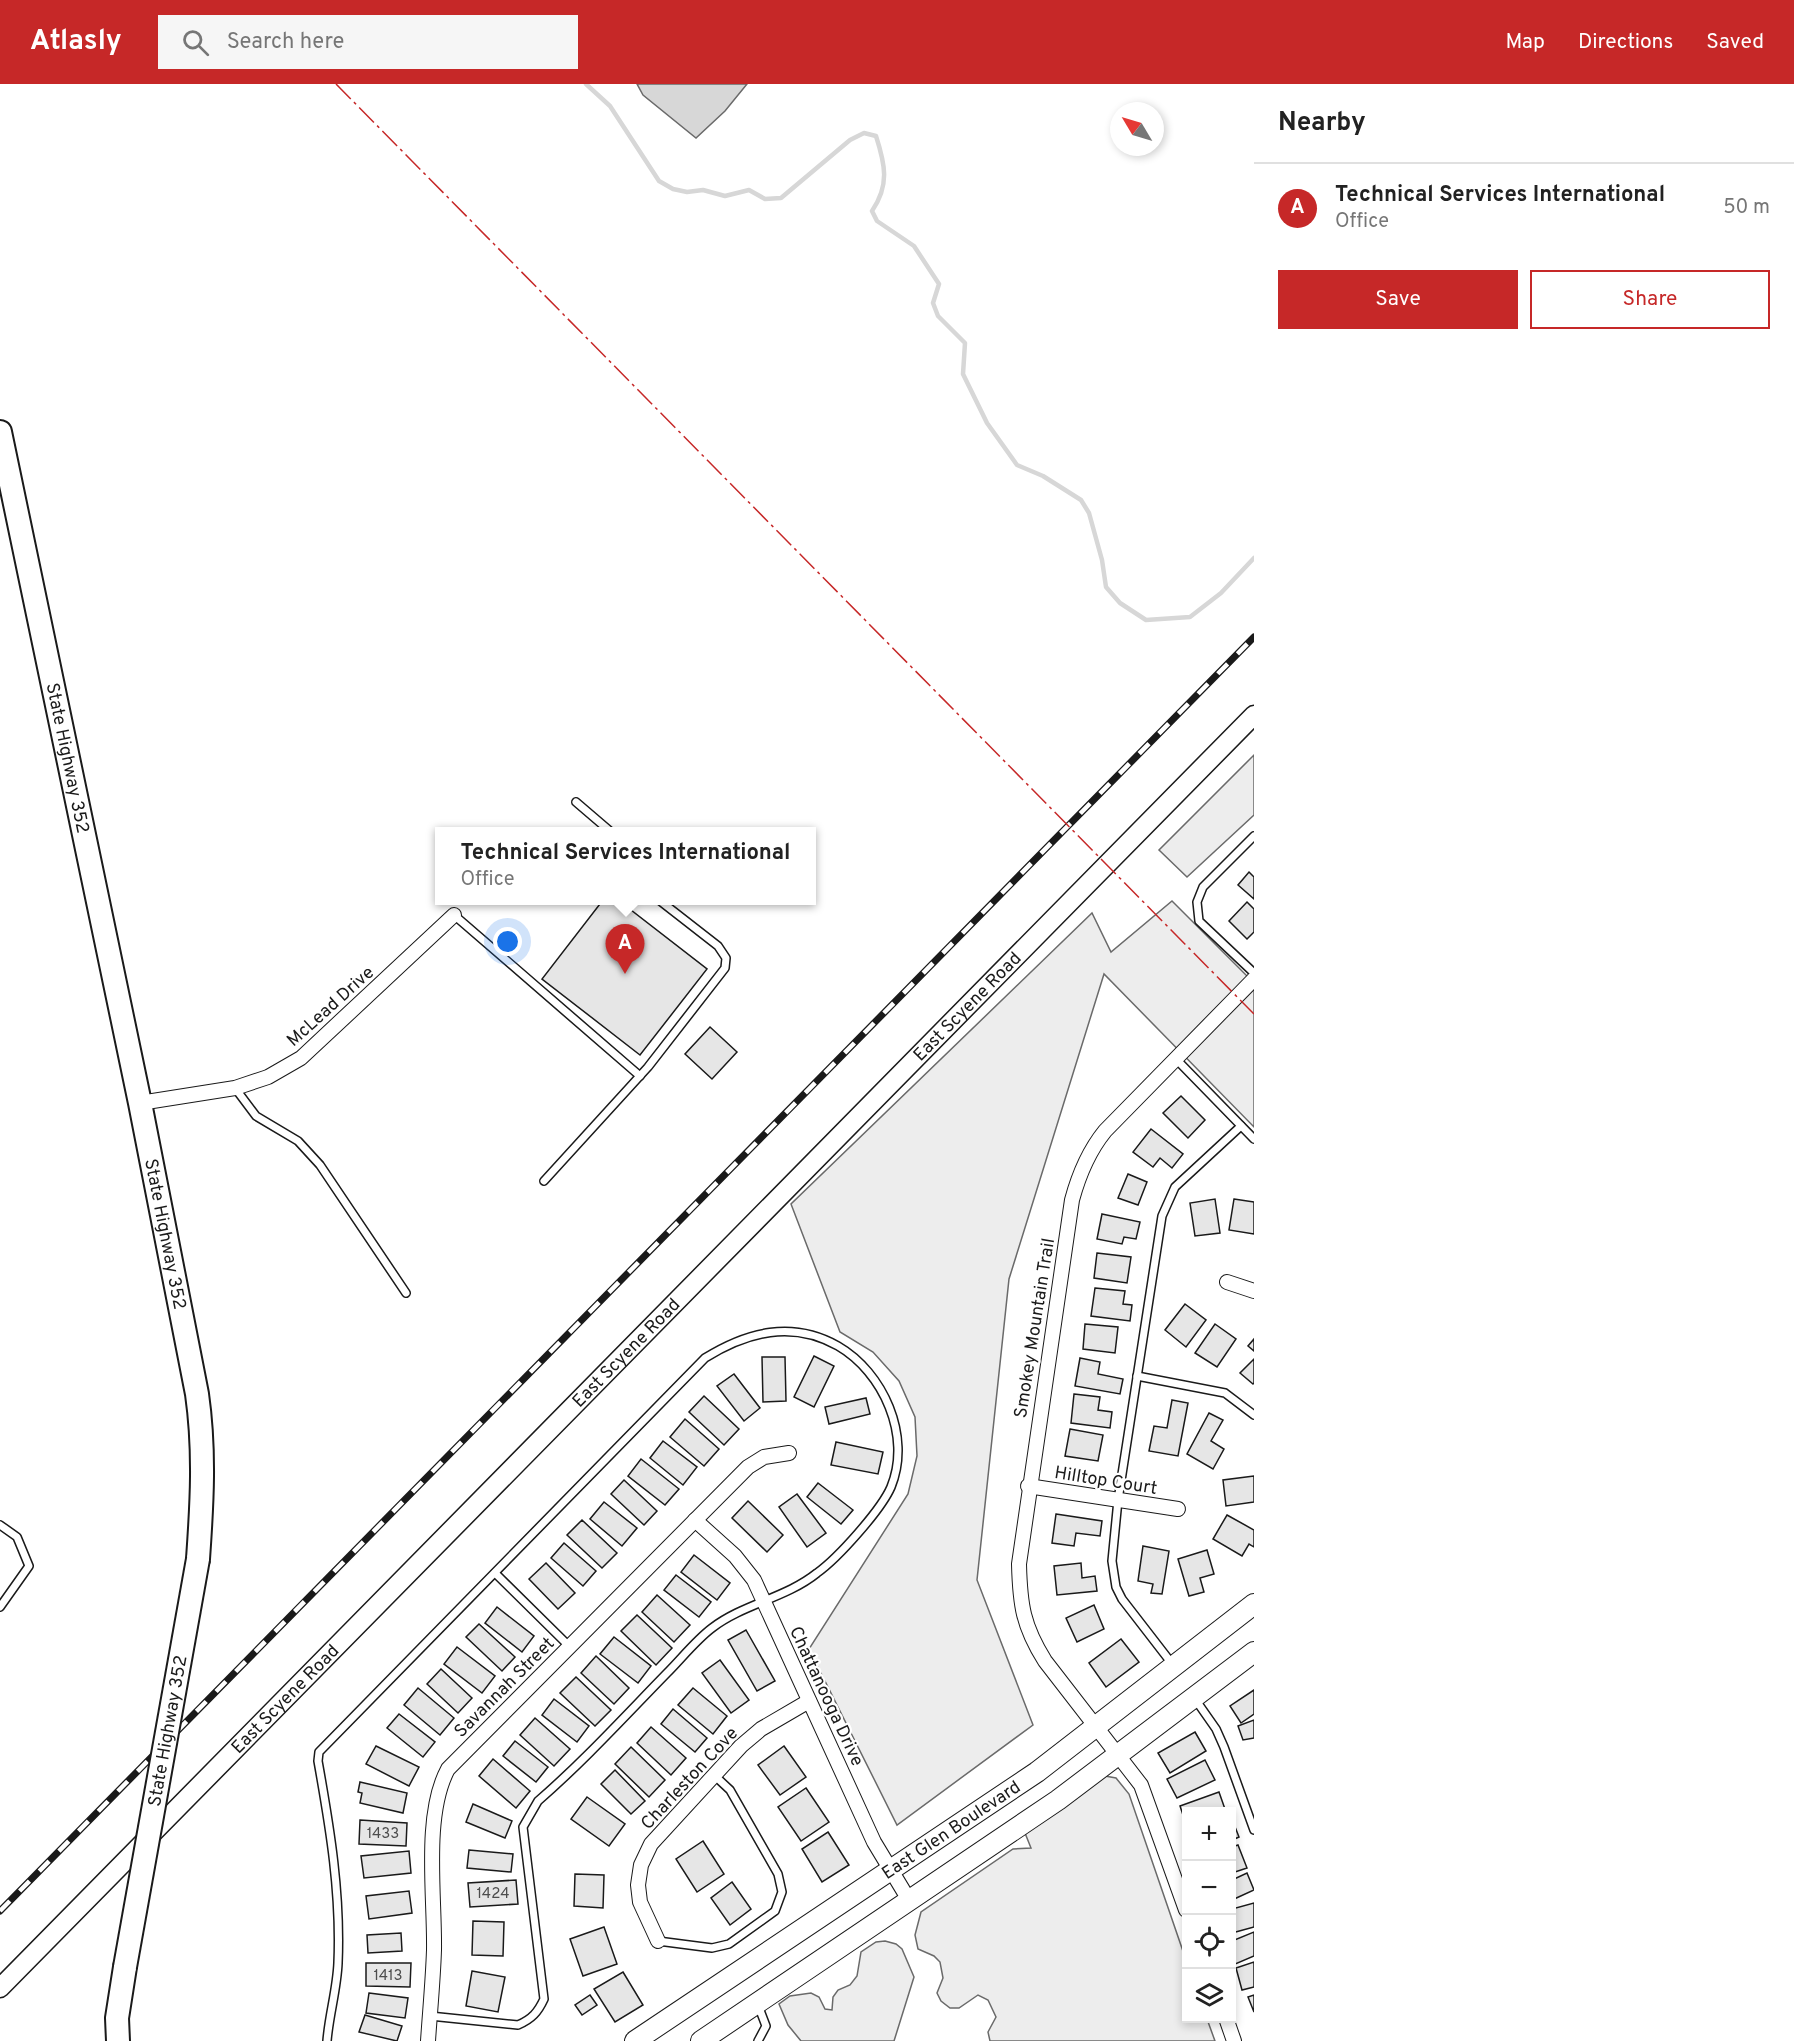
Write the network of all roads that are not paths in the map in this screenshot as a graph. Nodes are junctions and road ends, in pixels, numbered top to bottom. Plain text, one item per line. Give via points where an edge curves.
1 (0, 432) edge
2 (1254, 715) edge
3 (576, 802) dead end
4 (605, 827) edge
5 (1254, 836) edge
6 (665, 905) edge
7 (454, 915) joint
8 (1254, 973) edge
9 (1254, 979) edge
10 (1176, 1059) junction
11 (640, 1076) junction
12 (235, 1088) junction
13 (140, 1103) junction
14 (1241, 1125) junction
15 (1254, 1139) edge
16 (544, 1180) dead end
17 (1227, 1282) dead end
18 (1254, 1291) edge
19 (406, 1293) dead end
20 (1137, 1377) junction
21 (1254, 1415) edge
22 (789, 1453) dead end
23 (1028, 1486) junction
24 (1118, 1500) junction
25 (1178, 1509) dead end
26 (695, 1520) junction
27 (0, 1524) edge
28 (495, 1572) junction
29 (764, 1602) junction
30 (0, 1607) edge
31 (1251, 1612) edge
32 (570, 1646) junction
33 (1254, 1652) edge
34 (1174, 1666) junction
35 (1195, 1699) junction
36 (809, 1701) junction
37 (1098, 1727) junction
38 (1119, 1756) junction
39 (714, 1775) junction
40 (1254, 1830) edge
41 (890, 1870) junction
42 (1182, 1899) edge
43 (909, 1900) junction
44 (658, 1941) joint
45 (0, 1988) edge
46 (757, 2003) junction
47 (430, 2016) junction
48 (1227, 2023) edge
49 (118, 2041) edge
50 (327, 2041) edge
51 (428, 2041) edge
52 (635, 2041) edge
53 (701, 2041) edge
54 (758, 2041) edge
55 (1234, 2041) edge

1 - 13 main road, State Highway 352
2 - 45 street, East Scyene Road
3 - 4 lane
5 - 8 lane via 1203,887 1197,902 1199,921
6 - 11 lane via 718,946 726,957 724,968
7 - 11 lane
7 - 12 street, McLead Drive via 301,1058 268,1077
9 - 10 street, Smokey Mountain Trail
10 - 14 lane
10 - 23 street, Smokey Mountain Trail via 1105,1131 1089,1152 1075,1187
11 - 16 lane
12 - 13 street, McLead Drive
12 - 19 lane via 256,1116 298,1141 320,1165
13 - 49 main road, State Highway 352, bridge via 203,1435 204,1481 198,1559 125,1967 117,2018
14 - 15 lane
14 - 20 lane via 1168,1198 1162,1215
17 - 18 street
20 - 21 lane via 1225,1393
20 - 24 lane
22 - 26 street, Savannah Street via 764,1457 748,1467
23 - 24 street, Hilltop Court
23 - 37 street, Smokey Mountain Trail via 1019,1564 1023,1619 1045,1661
24 - 25 street, Hilltop Court
24 - 34 lane via 1112,1561 1116,1587
26 - 29 street, Chattanooga Drive via 735,1556
26 - 32 street, Savannah Street
27 - 30 lane via 17,1538 29,1566
28 - 29 lane via 705,1358 733,1342 789,1330 824,1339 859,1359 891,1412 897,1449 891,1487 866,1522 816,1575
28 - 32 lane
28 - 50 lane via 319,1752 334,1851 338,1924 338,1965
29 - 36 street, Chattanooga Drive
29 - 47 lane via 712,1628 531,1812 523,1827 544,1999 538,2011 518,2025
31 - 34 main road, East Glen Boulevard
32 - 47 street, Savannah Street via 448,1769 442,1780 434,1817
33 - 35 main road, East Glen Boulevard
34 - 37 main road, East Glen Boulevard
35 - 38 main road, East Glen Boulevard
35 - 40 lane via 1216,1729
36 - 39 street, Charleston Cove via 761,1729
36 - 41 street, Chattanooga Drive
37 - 38 street, Smokey Mountain Trail
37 - 41 main road, East Glen Boulevard
38 - 42 street, Smokey Mountain Trail via 1141,1785
38 - 43 main road, East Glen Boulevard
39 - 44 street, Charleston Cove via 651,1844 641,1865 640,1902
39 - 44 lane via 730,1790 778,1874 782,1892 775,1911 729,1944 712,1948
41 - 43 street, Chattanooga Drive
41 - 52 main road, East Glen Boulevard
43 - 46 main road, East Glen Boulevard
46 - 53 main road, East Glen Boulevard
46 - 54 lane via 766,2026
47 - 51 street, Savannah Street
48 - 55 street

